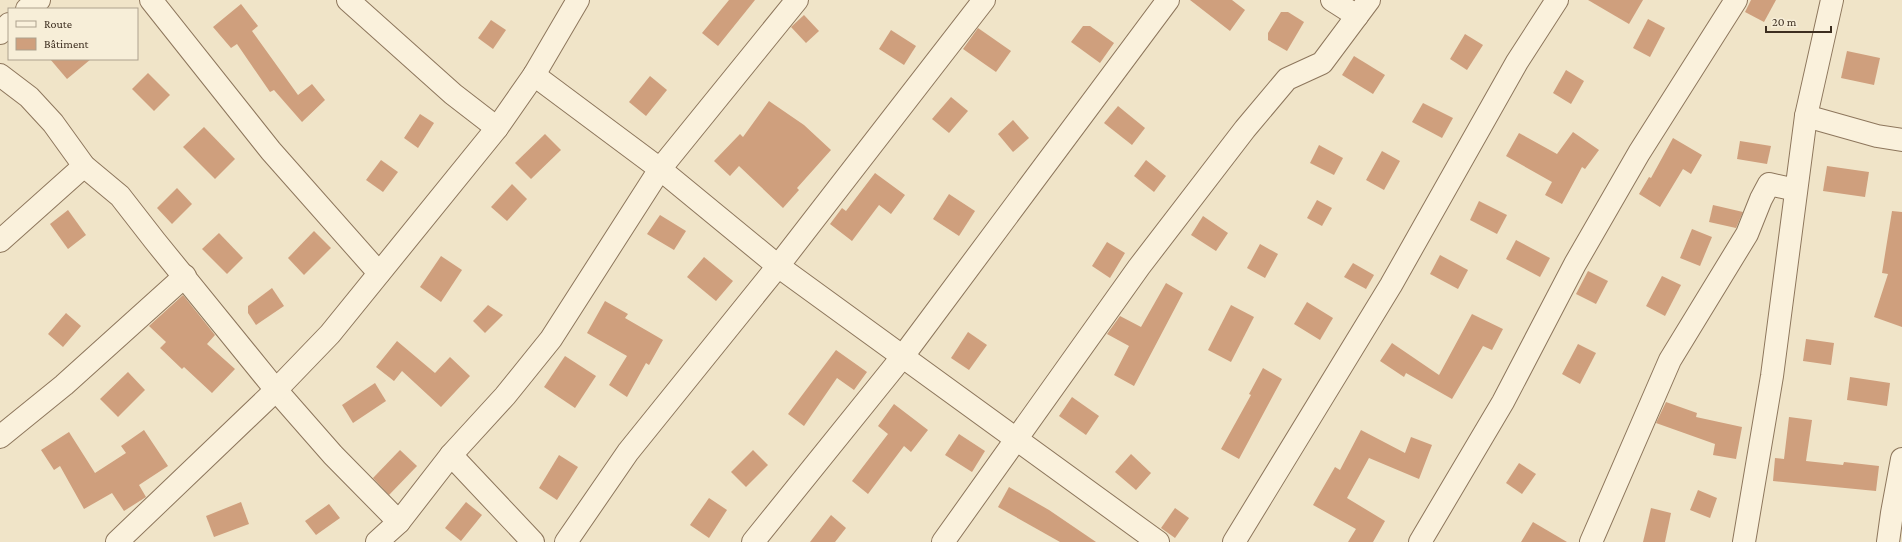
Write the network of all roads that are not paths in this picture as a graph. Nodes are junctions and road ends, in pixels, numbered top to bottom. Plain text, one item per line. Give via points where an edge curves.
1 (39, 0) edge
2 (151, 0) edge
3 (348, 0) edge
4 (578, 0) edge
5 (797, 0) edge
6 (984, 0) edge
7 (1168, 0) edge
8 (1332, 0) edge
9 (1557, 0) edge
10 (1736, 0) edge
11 (1832, 0) edge
12 (28, 8) edge
13 (1363, 8) edge
14 (8, 25) edge
15 (0, 33) edge
16 (0, 75) edge
17 (534, 76) junction
18 (1806, 116) junction
19 (497, 128) junction
20 (1902, 140) edge
21 (84, 166) junction
22 (660, 169) junction
23 (1796, 190) junction
24 (0, 241) edge
25 (778, 266) junction
26 (379, 273) junction
27 (185, 276) junction
28 (903, 356) junction
29 (276, 390) junction
30 (0, 437) edge
31 (1016, 440) junction
32 (451, 455) junction
33 (1902, 459) edge
34 (400, 522) junction
35 (1144, 538) edge
36 (117, 542) edge
37 (377, 542) edge
38 (533, 542) edge
39 (566, 542) edge
40 (753, 542) edge
41 (943, 542) edge
42 (1234, 542) edge
43 (1420, 542) edge
44 (1591, 542) edge
45 (1744, 542) edge
46 (1888, 542) edge

1 - 12 street
2 - 26 street via 271,151
3 - 19 street via 453,94
4 - 17 street
5 - 22 street
6 - 25 street
7 - 28 street
8 - 13 street
9 - 42 street via 1517,62 1391,285
10 - 43 street via 1639,153 1575,264 1502,402
11 - 18 street
13 - 31 street via 1322,63 1287,79 1245,129 1139,266
14 - 15 street
16 - 21 street via 28,97 53,123
17 - 19 street
17 - 22 street
18 - 20 street via 1877,136
18 - 23 street
19 - 26 street
21 - 24 street
21 - 27 street via 120,196
22 - 25 street
22 - 32 street via 551,339 505,396
23 - 44 street via 1770,184 1761,199 1747,234 1670,360
23 - 45 street via 1772,376
25 - 28 street
25 - 39 street via 628,452
26 - 29 street via 330,334
27 - 29 street
27 - 30 street via 64,385
28 - 31 street
28 - 40 street
29 - 34 street via 333,456
29 - 36 street
31 - 35 street
31 - 41 street
32 - 34 street
32 - 38 street
33 - 46 street
34 - 37 street

